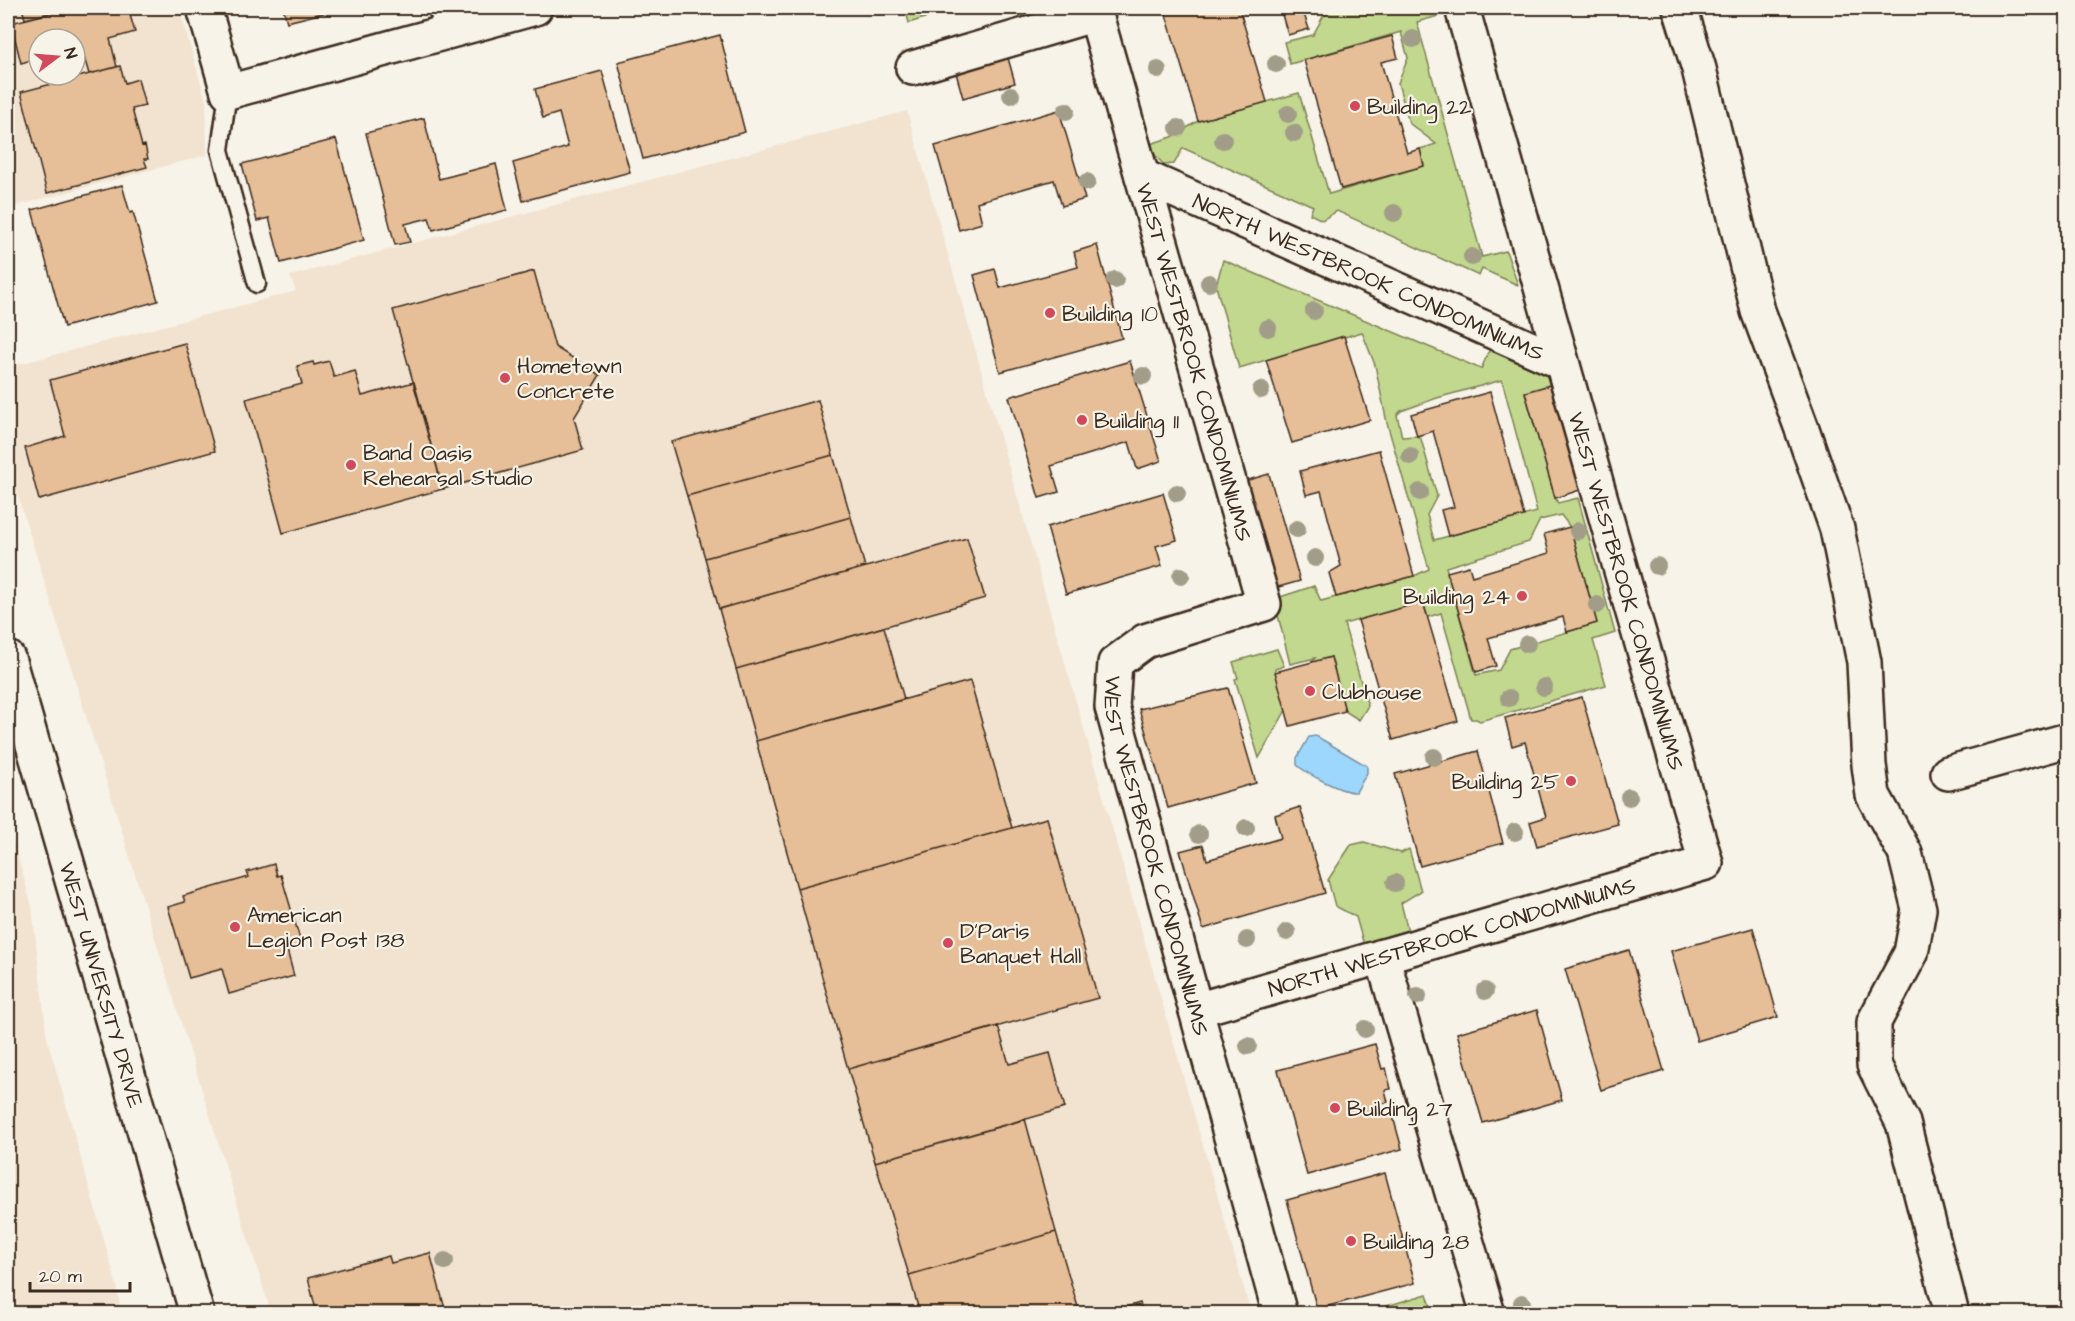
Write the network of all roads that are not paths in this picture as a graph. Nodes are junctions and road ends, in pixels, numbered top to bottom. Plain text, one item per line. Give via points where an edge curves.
1 (204, 8) edge
2 (535, 8) edge
3 (1462, 8) edge
4 (1680, 8) edge
5 (1095, 11) edge
6 (441, 20) edge
7 (913, 68) dead end
8 (228, 92) junction
9 (1142, 176) junction
10 (257, 284) dead end
11 (1561, 362) junction
12 (8, 657) edge
13 (2067, 740) edge
14 (1948, 773) dead end
15 (1706, 863) joint
16 (1383, 956) junction
17 (1196, 1010) junction
18 (196, 1314) edge
19 (1280, 1314) edge
20 (1488, 1314) edge
21 (1952, 1314) edge

1 - 8 street
2 - 6 street
3 - 11 street, WEST WESTBROOK CONDOMINIUMS
4 - 21 street via 1699,69 1758,311 1837,529 1864,662 1873,795 1905,853 1919,909 1911,953 1874,1022 1874,1065 1903,1123
5 - 7 street
5 - 9 street, WEST WESTBROOK CONDOMINIUMS
6 - 8 street
8 - 10 lane via 220,150
9 - 11 street, NORTH WESTBROOK CONDOMINIUMS
9 - 17 street, WEST WESTBROOK CONDOMINIUMS via 1264,604 1145,641 1115,663 1112,707
11 - 15 street, WEST WESTBROOK CONDOMINIUMS
12 - 18 street, WEST UNIVERSITY DRIVE
13 - 14 street
15 - 16 street, NORTH WESTBROOK CONDOMINIUMS
16 - 17 street, NORTH WESTBROOK CONDOMINIUMS
16 - 20 street
17 - 19 street, WEST WESTBROOK CONDOMINIUMS

